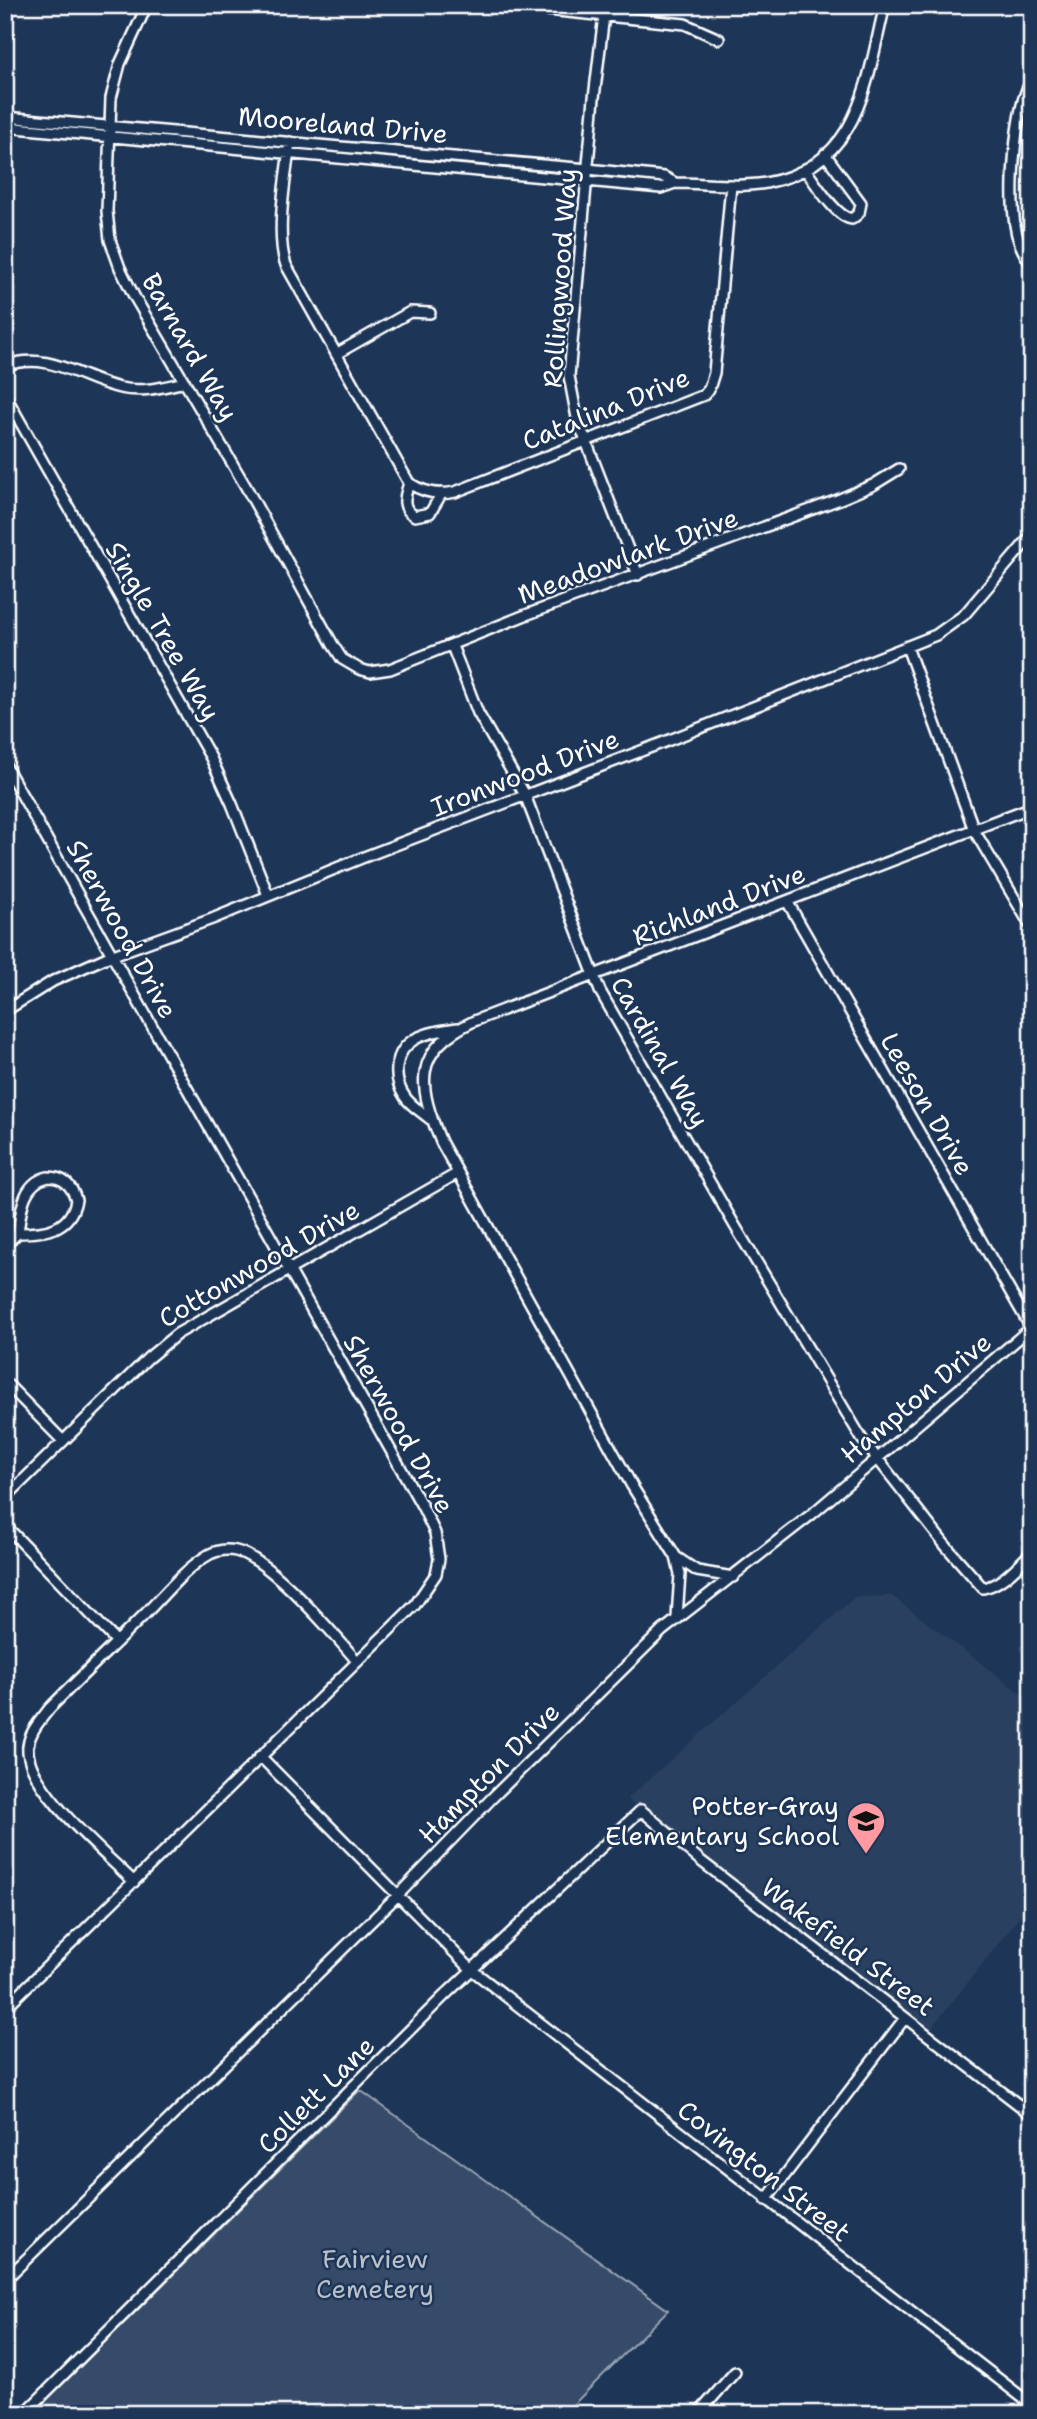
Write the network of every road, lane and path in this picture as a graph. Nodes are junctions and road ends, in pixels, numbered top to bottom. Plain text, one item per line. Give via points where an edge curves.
1 (147, 5) edge
2 (499, 5) edge
3 (885, 5) edge
4 (604, 15) junction
5 (719, 39) dead end
6 (1032, 80) edge
7 (5, 117) edge
8 (109, 125) junction
9 (5, 127) edge
10 (109, 136) junction
11 (290, 142) junction
12 (289, 153) junction
13 (825, 154) junction
14 (588, 169) junction
15 (805, 169) junction
16 (588, 181) junction
17 (674, 183) junction
18 (731, 185) junction
19 (1032, 265) edge
20 (430, 313) dead end
21 (335, 354) junction
22 (5, 366) edge
23 (185, 382) junction
24 (5, 395) edge
25 (585, 442) junction
26 (899, 469) dead end
27 (409, 483) junction
28 (442, 493) junction
29 (1032, 535) edge
30 (638, 575) junction
31 (452, 646) junction
32 (907, 647) junction
33 (368, 671) joint
34 (5, 765) edge
35 (525, 795) junction
36 (1032, 807) edge
37 (974, 830) junction
38 (268, 895) junction
39 (787, 901) junction
40 (1032, 929) edge
41 (114, 954) junction
42 (593, 976) junction
43 (5, 1011) edge
44 (462, 1028) junction
45 (432, 1119) junction
46 (458, 1173) junction
47 (18, 1233) junction
48 (5, 1245) edge
49 (288, 1270) junction
50 (1031, 1328) edge
51 (5, 1382) edge
52 (63, 1441) junction
53 (876, 1459) junction
54 (5, 1498) edge
55 (5, 1525) edge
56 (1032, 1552) edge
57 (676, 1557) junction
58 (733, 1577) junction
59 (677, 1617) junction
60 (117, 1642) junction
61 (357, 1661) junction
62 (260, 1756) junction
63 (641, 1810) joint
64 (134, 1882) junction
65 (397, 1896) junction
66 (472, 1970) junction
67 (5, 2008) edge
68 (905, 2018) junction
69 (1032, 2115) edge
70 (766, 2200) junction
71 (5, 2280) edge
72 (735, 2372) dead end
73 (1032, 2405) edge
74 (24, 2414) edge
75 (698, 2414) edge

1 - 8 street, Barnard Way via 116,76
2 - 4 street
3 - 13 street, Mooreland Drive via 858,111
4 - 5 street via 685,24
4 - 14 street, Rollingwood Way
6 - 19 street via 1018,122 1013,212 1018,240
7 - 8 street, Mooreland Drive
8 - 10 street, Barnard Way
8 - 11 street, Mooreland Drive
9 - 10 street, Mooreland Drive
10 - 12 street, Mooreland Drive
10 - 23 street, Barnard Way via 107,211 114,254
11 - 12 street
11 - 14 street, Mooreland Drive
12 - 16 street, Mooreland Drive
12 - 21 street via 283,257
13 - 15 street, Mooreland Drive
13 - 15 street via 861,203 852,219 836,211
14 - 16 street, Rollingwood Way
14 - 17 street, Mooreland Drive via 664,177
15 - 18 street, Mooreland Drive via 765,183
16 - 17 street, Mooreland Drive via 661,188
16 - 25 street, Rollingwood Way via 569,376
17 - 18 street, Mooreland Drive
18 - 25 street, Catalina Drive via 709,389 698,399
20 - 21 street via 410,312
21 - 27 street
22 - 23 street via 41,361 58,364 129,390
23 - 33 street, Barnard Way via 333,645 348,663
24 - 38 street, Single Tree Way via 211,758
25 - 28 street, Catalina Drive
25 - 30 street, Rollingwood Way
26 - 30 street, Meadowlark Drive via 840,499
27 - 28 street via 426,492
27 - 28 street via 403,502 415,516 433,511
29 - 32 street, Ironwood Drive via 958,621
30 - 31 street, Meadowlark Drive
31 - 33 street, Meadowlark Drive via 390,669
31 - 35 street, Cardinal Way via 478,713
32 - 35 street, Ironwood Drive
32 - 37 street
34 - 41 street, Sherwood Drive
35 - 38 street, Ironwood Drive
35 - 42 street, Cardinal Way
36 - 37 street, Richland Drive
37 - 39 street, Richland Drive
37 - 40 street
38 - 41 street, Ironwood Drive
39 - 42 street, Richland Drive
39 - 50 street, Leeson Drive
41 - 43 street, Ironwood Drive via 53,981
41 - 49 street, Sherwood Drive
42 - 44 street, Richland Drive
42 - 53 street, Cardinal Way via 735,1226
44 - 45 street, Richland Drive via 431,1057 423,1083
44 - 45 street via 417,1038 398,1060 397,1078 406,1099
45 - 46 street
46 - 49 street, Cottonwood Drive
46 - 57 street
47 - 47 street via 52,1230 65,1223 76,1200 68,1183 48,1177 34,1184 21,1207
47 - 48 street
49 - 52 street, Cottonwood Drive via 177,1334
49 - 61 street, Sherwood Drive via 422,1506 439,1546 436,1574 419,1600
50 - 53 street, Hampton Drive
51 - 52 street
52 - 54 street, Cottonwood Drive
53 - 56 street, Cardinal Way via 984,1588
53 - 58 street, Hampton Drive
55 - 60 street
57 - 58 street via 697,1571
57 - 59 street via 680,1574
58 - 59 street, Hampton Drive
59 - 65 street, Hampton Drive
60 - 61 street via 204,1558 231,1550 260,1563
60 - 64 street via 35,1726 29,1755 41,1786
61 - 62 street, Sherwood Drive
62 - 64 street, Sherwood Drive
62 - 65 street, Covington Street
63 - 66 street, Collett Lane
63 - 68 street, Wakefield Street
64 - 67 street, Sherwood Drive
65 - 66 street, Covington Street
65 - 71 street, Hampton Drive
66 - 70 street, Covington Street
66 - 74 street, Collett Lane
68 - 69 street, Wakefield Street
68 - 70 street
70 - 73 street, Covington Street
72 - 75 street

